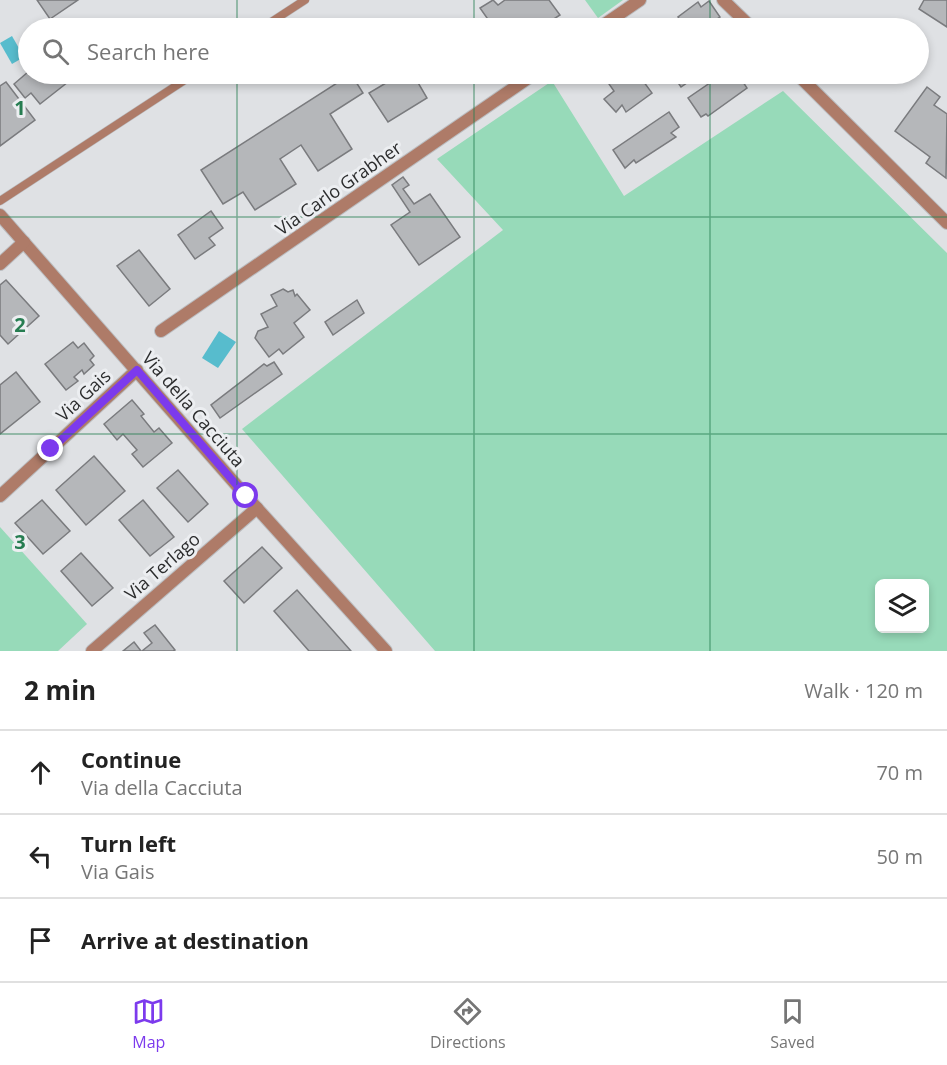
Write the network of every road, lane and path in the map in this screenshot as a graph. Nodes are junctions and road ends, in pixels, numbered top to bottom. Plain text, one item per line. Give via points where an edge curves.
1 (305, 0) edge
2 (640, 0) edge
3 (723, 0) edge
4 (277, 18) edge
5 (614, 18) edge
6 (742, 18) edge
7 (179, 84) edge
8 (519, 84) edge
9 (807, 84) edge
10 (0, 201) edge
11 (0, 215) edge
12 (947, 223) edge
13 (24, 242) junction
14 (0, 264) edge
15 (161, 331) dead end
16 (137, 370) junction
17 (0, 496) edge
18 (257, 508) junction
19 (92, 651) edge
20 (386, 651) edge

1 - 4 lane
2 - 5 street
3 - 6 street
7 - 10 lane
8 - 15 street, Via Carlo Grabher
9 - 12 street
11 - 13 street, Via della Cacciuta
13 - 14 street
13 - 16 street, Via della Cacciuta
16 - 17 street, Via Gais
16 - 18 street, Via della Cacciuta
18 - 19 street, Via Terlago
18 - 20 street, Via della Cacciuta

